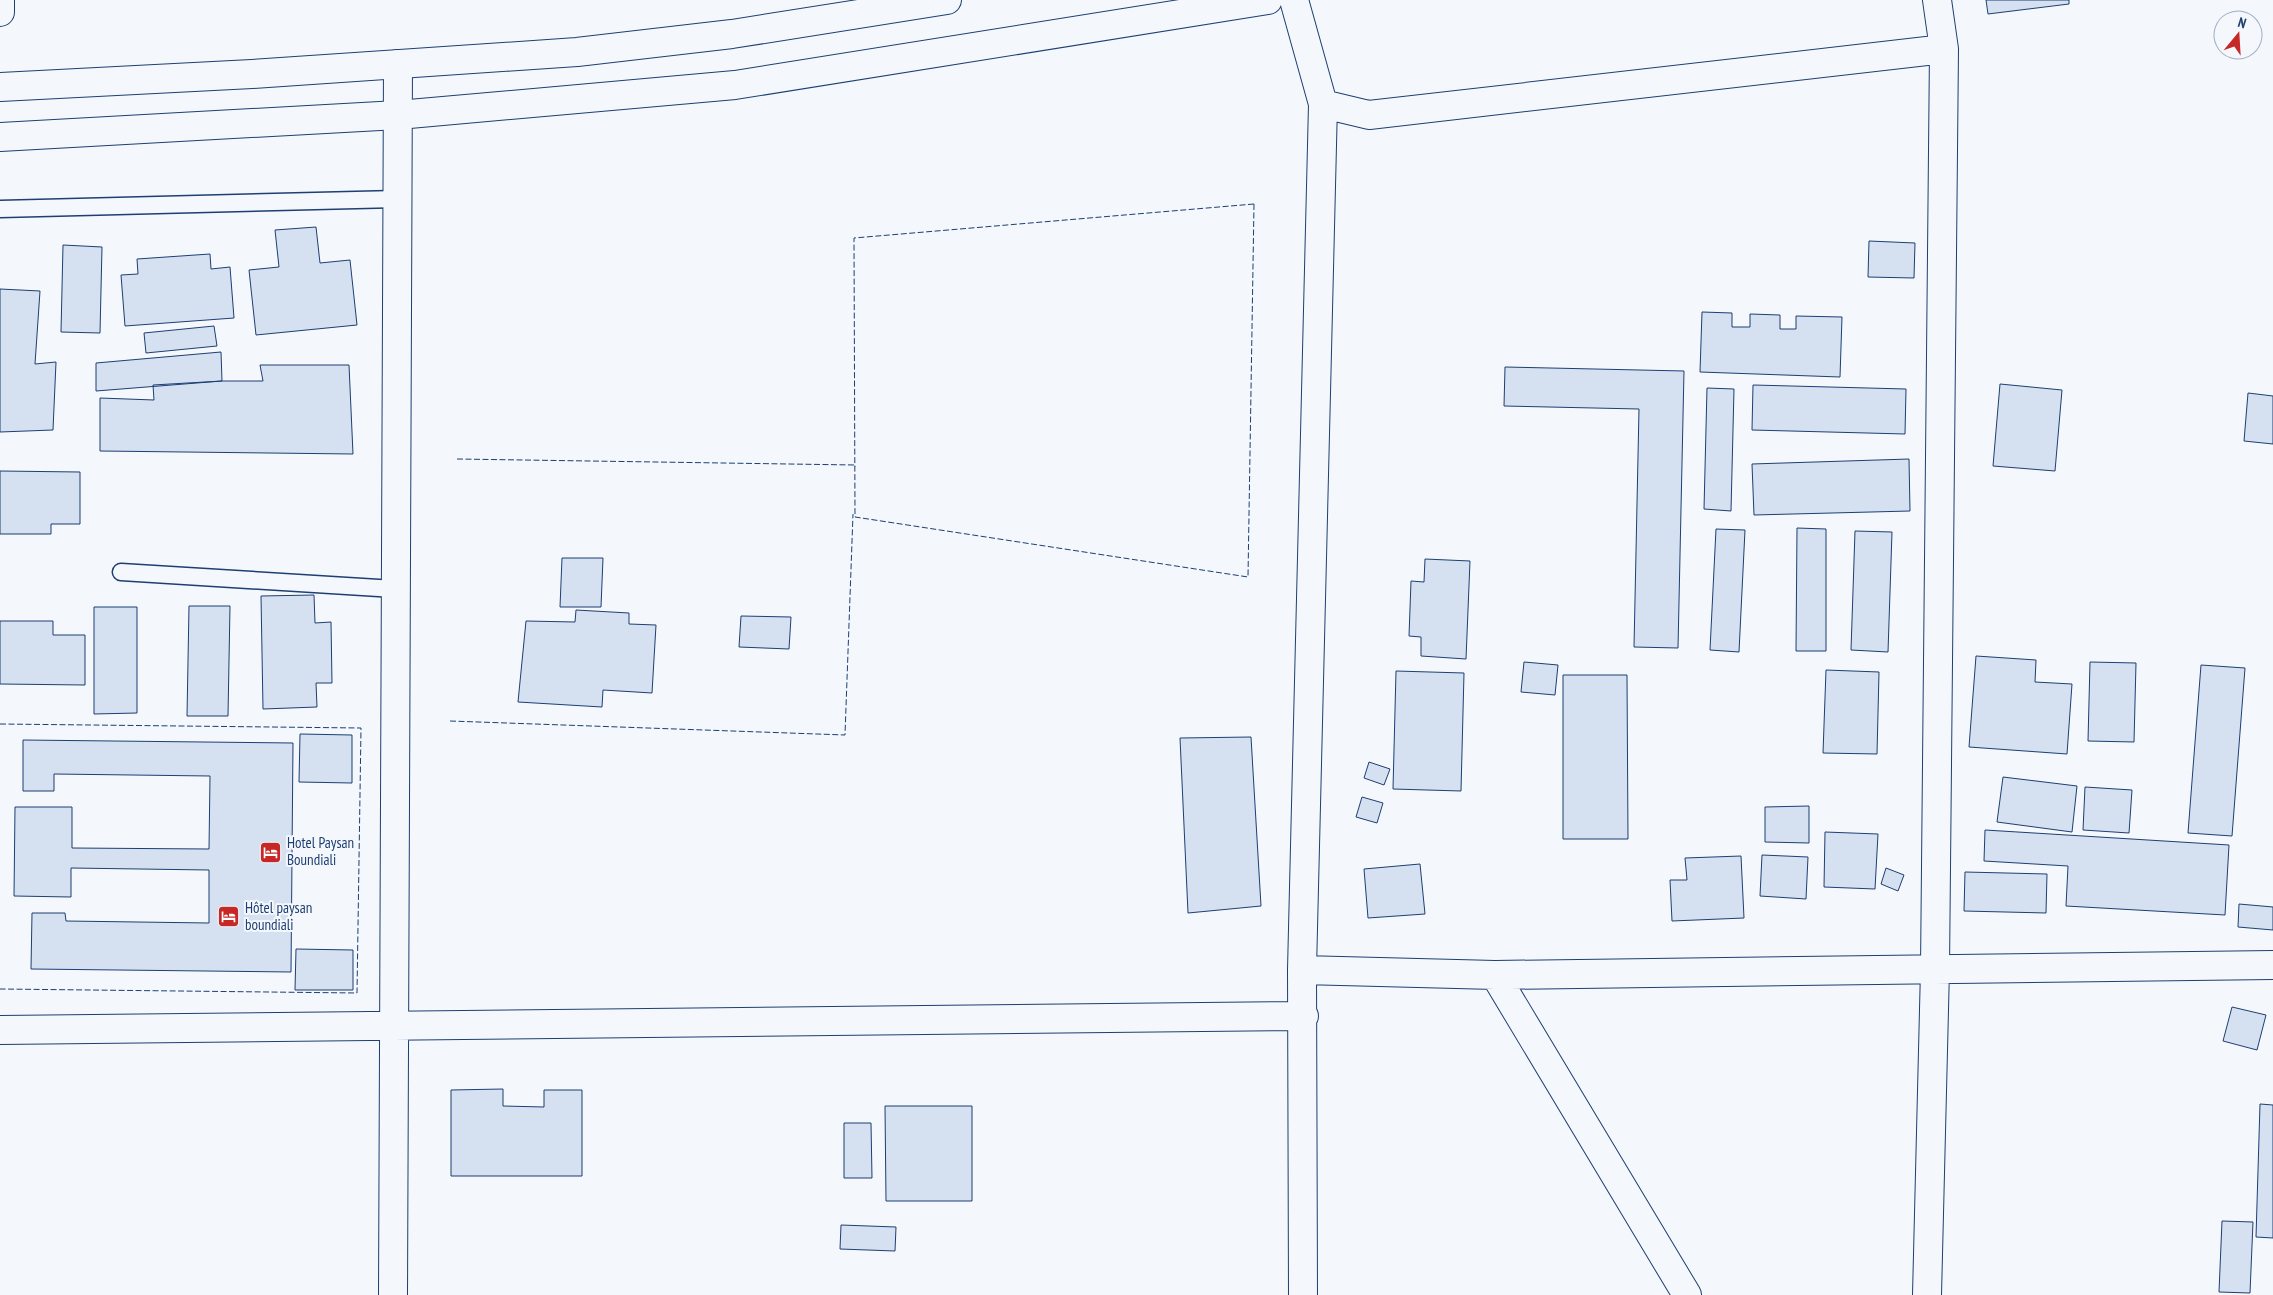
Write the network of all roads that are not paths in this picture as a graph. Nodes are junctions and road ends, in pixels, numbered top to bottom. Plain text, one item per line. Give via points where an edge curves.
1 (0, 0) edge
2 (947, 0) edge
3 (1268, 0) edge
4 (1294, 0) edge
5 (1937, 0) edge
6 (865, 7) edge
7 (0, 12) edge
8 (1944, 50) junction
9 (398, 64) junction
10 (0, 86) edge
11 (1323, 104) junction
12 (398, 114) junction
13 (0, 137) edge
14 (397, 199) junction
15 (0, 210) edge
16 (121, 572) dead end
17 (396, 589) junction
18 (2273, 965) edge
19 (1935, 969) junction
20 (1302, 970) junction
21 (1495, 975) junction
22 (1304, 1016) junction
23 (394, 1026) junction
24 (0, 1030) edge
25 (393, 1295) edge
26 (1303, 1295) edge
27 (1687, 1295) edge
28 (1927, 1295) edge

1 - 7 street
2 - 6 street
3 - 12 street via 734,86
4 - 11 street
5 - 8 street
6 - 9 street via 732,34 577,52
8 - 11 street via 1369,115
8 - 19 street
9 - 10 street
9 - 12 street
11 - 20 street
12 - 13 street
12 - 14 street
14 - 15 lane
14 - 17 street
16 - 17 lane
17 - 23 street
18 - 19 street
19 - 21 street
19 - 28 street
20 - 21 street
20 - 22 street
21 - 27 street
22 - 23 street
22 - 26 street
23 - 24 street
23 - 25 street

